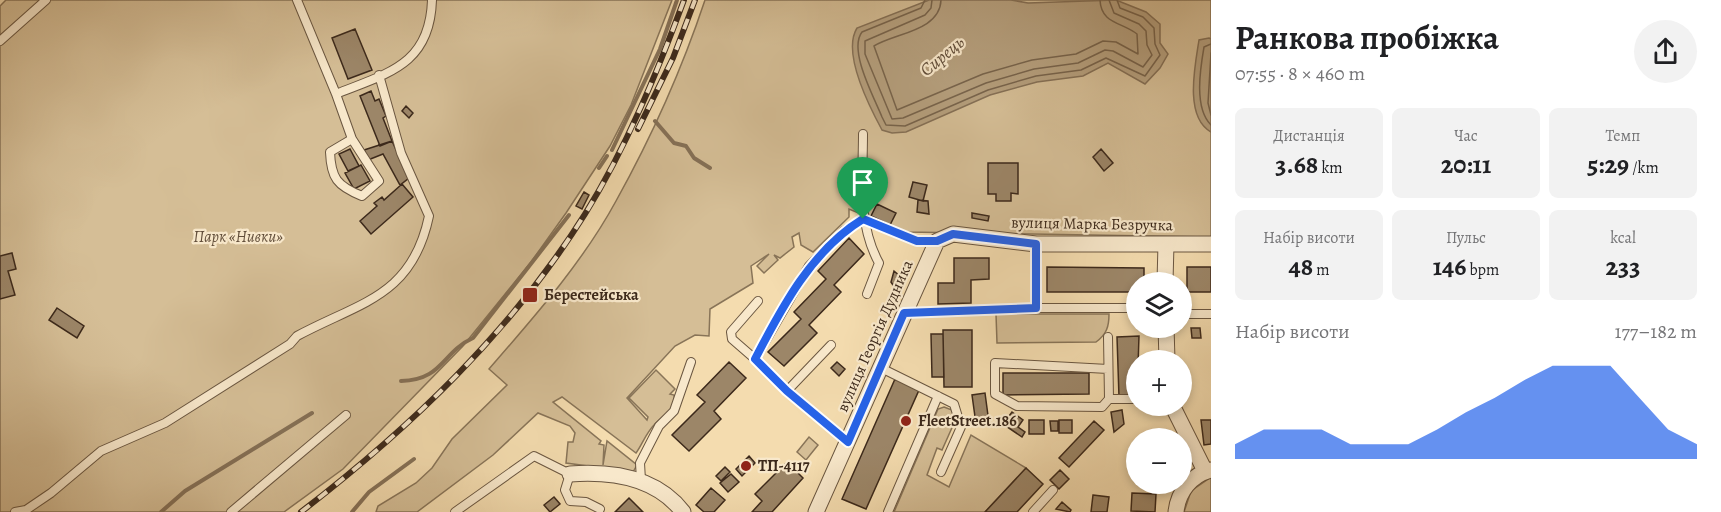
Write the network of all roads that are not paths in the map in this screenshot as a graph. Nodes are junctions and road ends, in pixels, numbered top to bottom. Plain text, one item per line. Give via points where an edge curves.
1 (46, 0) edge
2 (297, 0) edge
3 (439, 0) edge
4 (432, 4) edge
5 (0, 41) edge
6 (379, 75) junction
7 (336, 94) junction
8 (863, 134) dead end
9 (352, 139) junction
10 (863, 219) junction
11 (937, 241) junction
12 (1036, 244) junction
13 (1166, 244) junction
14 (1211, 244) edge
15 (1166, 272) edge
16 (867, 294) dead end
17 (758, 301) dead end
18 (1036, 308) junction
19 (1126, 308) edge
20 (904, 313) junction
21 (1192, 314) edge
22 (1211, 314) edge
23 (1108, 337) dead end
24 (831, 345) dead end
25 (755, 359) junction
26 (692, 362) dead end
27 (879, 367) junction
28 (1108, 369) junction
29 (787, 391) junction
30 (938, 396) junction
31 (1109, 399) junction
32 (1126, 399) edge
33 (346, 415) dead end
34 (1178, 416) edge
35 (848, 442) junction
36 (1208, 470) edge
37 (941, 472) dead end
38 (570, 474) junction
39 (641, 480) junction
40 (1053, 490) dead end
41 (600, 509) dead end
42 (676, 509) edge
43 (15, 512) edge
44 (231, 512) edge
45 (455, 512) edge
46 (816, 512) edge
47 (888, 512) edge
48 (1033, 512) edge
49 (1176, 512) edge

1 - 5 lane
2 - 7 lane
3 - 4 lane
4 - 6 lane via 426,40 405,64
6 - 7 lane
6 - 43 lane via 401,153 429,216 418,254 397,282 374,298 297,336 165,423 101,451 51,493 26,510
7 - 9 lane
8 - 10 lane
9 - 9 lane via 330,152 331,170 343,189 362,196 379,181
10 - 11 lane via 917,241
10 - 16 lane via 868,244 879,263
10 - 25 lane via 844,231 809,266
11 - 12 street, вулиця Марка Безручка via 953,234
11 - 20 street, вулиця Георгія Дудника
12 - 13 street, вулиця Марка Безручка
12 - 18 lane
13 - 14 street, вулиця Марка Безручка
13 - 15 street
17 - 25 lane via 731,332 732,339
18 - 19 lane
18 - 20 lane
20 - 27 street, вулиця Георгія Дудника
21 - 22 lane
23 - 28 lane
24 - 29 lane
25 - 29 lane
26 - 39 lane via 674,411 659,426 640,463
27 - 30 lane
27 - 35 street, вулиця Георгія Дудника
28 - 31 lane
28 - 31 lane via 995,363 995,394 1017,406 1102,407
29 - 35 lane
30 - 37 lane via 954,404 961,427
30 - 47 lane
31 - 32 lane
33 - 44 lane
34 - 36 street
35 - 46 street, вулиця Георгія Дудника
36 - 49 street via 1187,484
38 - 39 street
38 - 41 lane via 565,490 570,501 586,502
38 - 45 lane via 534,456
39 - 42 street
40 - 48 lane

